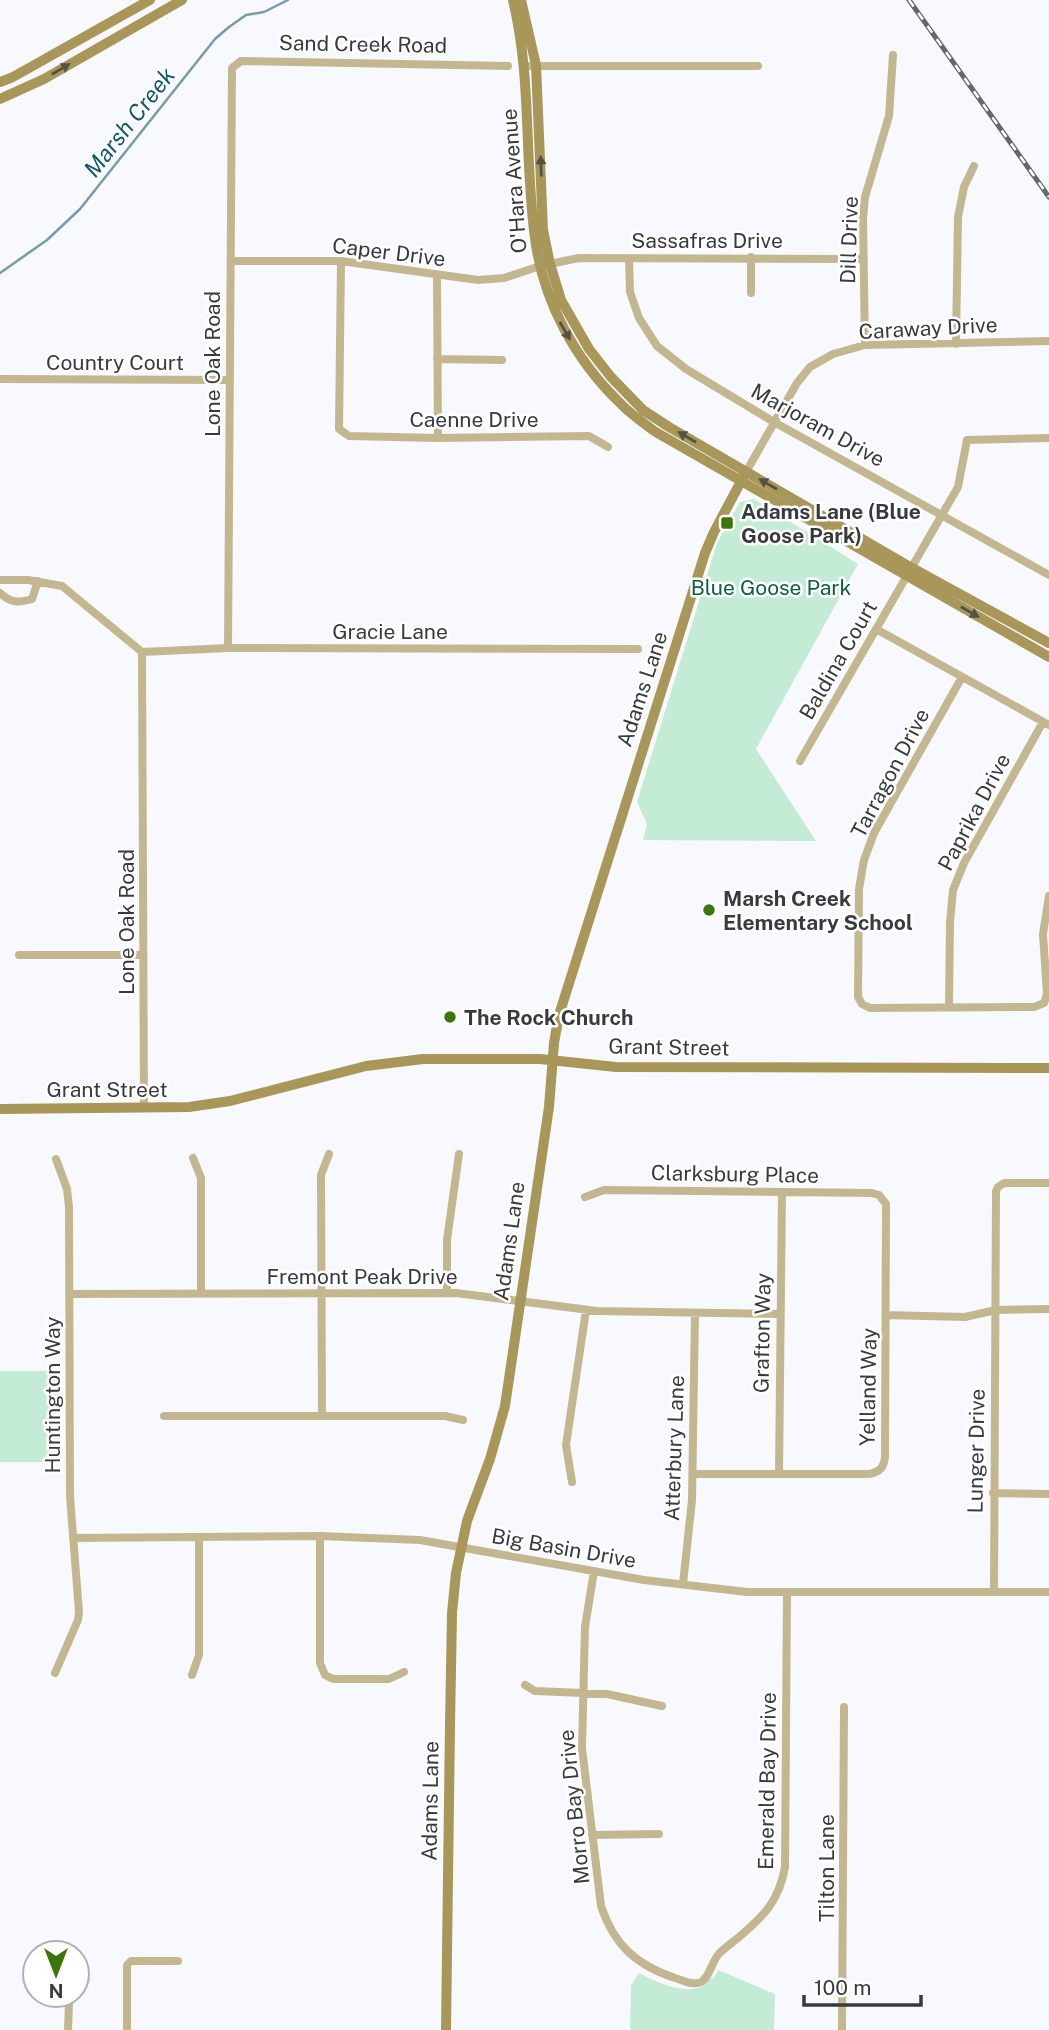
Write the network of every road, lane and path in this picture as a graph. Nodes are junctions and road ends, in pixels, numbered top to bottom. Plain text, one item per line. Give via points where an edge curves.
1 (150, 0) edge
2 (182, 0) edge
3 (513, 0) edge
4 (521, 0) edge
5 (893, 55) dead end
6 (530, 65) junction
7 (508, 66) dead end
8 (758, 66) dead end
9 (0, 82) edge
10 (231, 82) joint
11 (0, 99) edge
12 (974, 166) dead end
13 (751, 257) junction
14 (629, 258) junction
15 (864, 258) junction
16 (231, 261) junction
17 (341, 261) junction
18 (545, 265) junction
19 (437, 276) junction
20 (751, 293) dead end
21 (1049, 341) edge
22 (956, 344) junction
23 (864, 345) junction
24 (437, 359) junction
25 (502, 360) dead end
26 (0, 379) edge
27 (230, 380) junction
28 (774, 422) junction
29 (438, 438) junction
30 (1049, 438) edge
31 (608, 447) dead end
32 (743, 476) junction
33 (943, 515) junction
34 (909, 572) junction
35 (1049, 575) edge
36 (0, 580) edge
37 (38, 581) junction
38 (0, 593) edge
39 (876, 629) junction
40 (1049, 643) edge
41 (228, 648) junction
42 (638, 649) dead end
43 (142, 652) junction
44 (1049, 657) edge
45 (962, 677) junction
46 (1046, 724) edge
47 (800, 761) dead end
48 (1049, 895) edge
49 (19, 955) dead end
50 (143, 956) junction
51 (949, 1007) junction
52 (554, 1060) junction
53 (1049, 1068) edge
54 (144, 1108) junction
55 (0, 1109) edge
56 (329, 1154) dead end
57 (459, 1154) dead end
58 (193, 1158) dead end
59 (56, 1159) dead end
60 (1049, 1183) edge
61 (782, 1192) junction
62 (585, 1197) dead end
63 (883, 1199) joint
64 (201, 1293) junction
65 (321, 1293) junction
66 (447, 1293) junction
67 (69, 1294) junction
68 (520, 1300) junction
69 (1049, 1309) edge
70 (586, 1310) junction
71 (996, 1310) junction
72 (695, 1313) junction
73 (780, 1314) junction
74 (886, 1315) junction
75 (164, 1416) dead end
76 (321, 1416) junction
77 (463, 1420) dead end
78 (693, 1474) junction
79 (779, 1474) junction
80 (572, 1482) dead end
81 (993, 1493) junction
82 (1049, 1494) edge
83 (320, 1536) junction
84 (199, 1537) junction
85 (73, 1538) junction
86 (460, 1548) junction
87 (594, 1571) junction
88 (683, 1584) junction
89 (787, 1592) junction
90 (993, 1592) junction
91 (1049, 1592) edge
92 (404, 1672) dead end
93 (55, 1673) dead end
94 (192, 1675) dead end
95 (525, 1685) dead end
96 (583, 1693) junction
97 (663, 1706) dead end
98 (844, 1707) dead end
99 (659, 1834) dead end
100 (592, 1835) junction
101 (178, 1961) dead end
102 (701, 1982) joint
103 (69, 2009) edge
104 (68, 2030) edge
105 (127, 2030) edge
106 (446, 2030) edge
107 (842, 2030) edge

1 - 9 street
11 -> 2 street
3 - 6 street, O'Hara Avenue
4 - 6 street, O'Hara Avenue
5 - 15 street, Dill Drive via 889,116 865,197
6 - 8 street
6 - 18 street, O'Hara Avenue via 531,194 535,239
7 - 10 street, Sand Creek Road via 241,61 232,68
10 - 16 street, Lone Oak Road
12 - 22 street via 958,217
13 - 14 street, Sassafras Drive
13 - 15 street, Sassafras Drive
13 - 20 street
14 - 18 street, Sassafras Drive via 579,258
14 - 28 street, Marjoram Drive via 630,292 639,318 657,346
15 - 23 street, Dill Drive
16 - 17 street, Caper Drive
16 - 27 street, Lone Oak Road
17 - 19 street, Caper Drive
17 - 29 street, Caenne Drive via 339,429 349,436
18 - 19 street, Caper Drive via 504,278
18 - 32 street, O'Hara Avenue via 557,317 596,377 621,405 654,431
19 - 24 street
21 - 22 street, Caraway Drive
22 - 23 street, Caraway Drive
23 - 28 street, Caraway Drive via 810,367
24 - 25 street
24 - 29 street
26 - 27 street, Country Court
27 - 41 street, Lone Oak Road
28 - 32 street, Caraway Drive
28 - 33 street, Marjoram Drive
29 - 31 street, Caenne Drive via 589,436
30 - 33 street, Baldina Court via 967,440 958,487
32 - 34 street, O'Hara Avenue
32 - 52 street, Adams Lane via 705,553 563,1001
33 - 34 street, Baldina Court
33 - 35 street, Marjoram Drive
34 - 39 street, Baldina Court
34 - 40 street, O'Hara Avenue
34 -> 44 street, O'Hara Avenue
36 - 37 street
37 - 38 street via 32,599 10,602
37 - 43 street via 62,586
39 - 45 street
39 - 47 street, Baldina Court
41 - 42 street, Gracie Lane
41 - 43 street, Gracie Lane
43 - 50 street, Lone Oak Road
45 - 46 street
45 - 51 street, Tarragon Drive via 874,833 859,889 858,997 862,1004 870,1008
46 - 51 street, Paprika Drive via 964,863 953,890
48 - 51 street via 1043,934 1044,1003 1034,1007
49 - 50 street
50 - 54 street, Lone Oak Road
52 - 53 street, Grant Street via 616,1067
52 - 54 street, Grant Street via 395,1061 230,1101
52 - 68 street, Adams Lane
54 - 55 street, Grant Street
56 - 65 street via 321,1175
57 - 66 street via 447,1240
58 - 64 street via 201,1178
59 - 67 street, Huntington Way via 69,1207
60 - 71 street, Lunger Drive via 1004,1183 996,1191
61 - 62 street, Clarksburg Place via 604,1190
61 - 63 street, Clarksburg Place via 872,1192
61 - 73 street, Grafton Way
63 - 74 street, Yelland Way via 887,1209
64 - 65 street, Fremont Peak Drive
64 - 67 street, Fremont Peak Drive
65 - 66 street, Fremont Peak Drive
65 - 76 street
66 - 68 street, Fremont Peak Drive
67 - 85 street, Huntington Way
68 - 70 street, Fremont Peak Drive
68 - 86 street, Adams Lane via 505,1406
69 - 71 street
70 - 72 street, Fremont Peak Drive
70 - 80 street via 566,1445
71 - 74 street via 965,1317
71 - 81 street, Lunger Drive
72 - 73 street, Fremont Peak Drive
72 - 78 street, Atterbury Lane
73 - 79 street, Grafton Way
74 - 79 street, Yelland Way via 885,1457 881,1469 870,1475
75 - 76 street
76 - 77 street
78 - 79 street, Yelland Way
78 - 88 street, Atterbury Lane
81 - 82 street
81 - 90 street, Lunger Drive
83 - 84 street, Big Basin Drive
83 - 86 street, Big Basin Drive via 420,1540
83 - 92 street via 320,1663 325,1675 389,1679
84 - 85 street, Big Basin Drive
84 - 94 street via 199,1654
85 - 93 street, Huntington Way via 78,1620
86 - 87 street, Big Basin Drive
86 - 106 street, Adams Lane via 452,1613
87 - 88 street, Big Basin Drive
87 - 96 street, Morro Bay Drive via 586,1611
88 - 89 street, Big Basin Drive
89 - 90 street, Big Basin Drive
89 - 102 street, Emerald Bay Drive via 783,1879 771,1906 719,1954
90 - 91 street, Big Basin Drive
95 - 96 street via 535,1691
96 - 97 street
96 - 100 street, Morro Bay Drive via 582,1748
98 - 107 street, Tilton Lane
99 - 100 street
100 - 102 street, Morro Bay Drive via 601,1906 621,1943 642,1964 660,1973
101 - 105 street via 131,1961 127,1965
103 - 104 street

